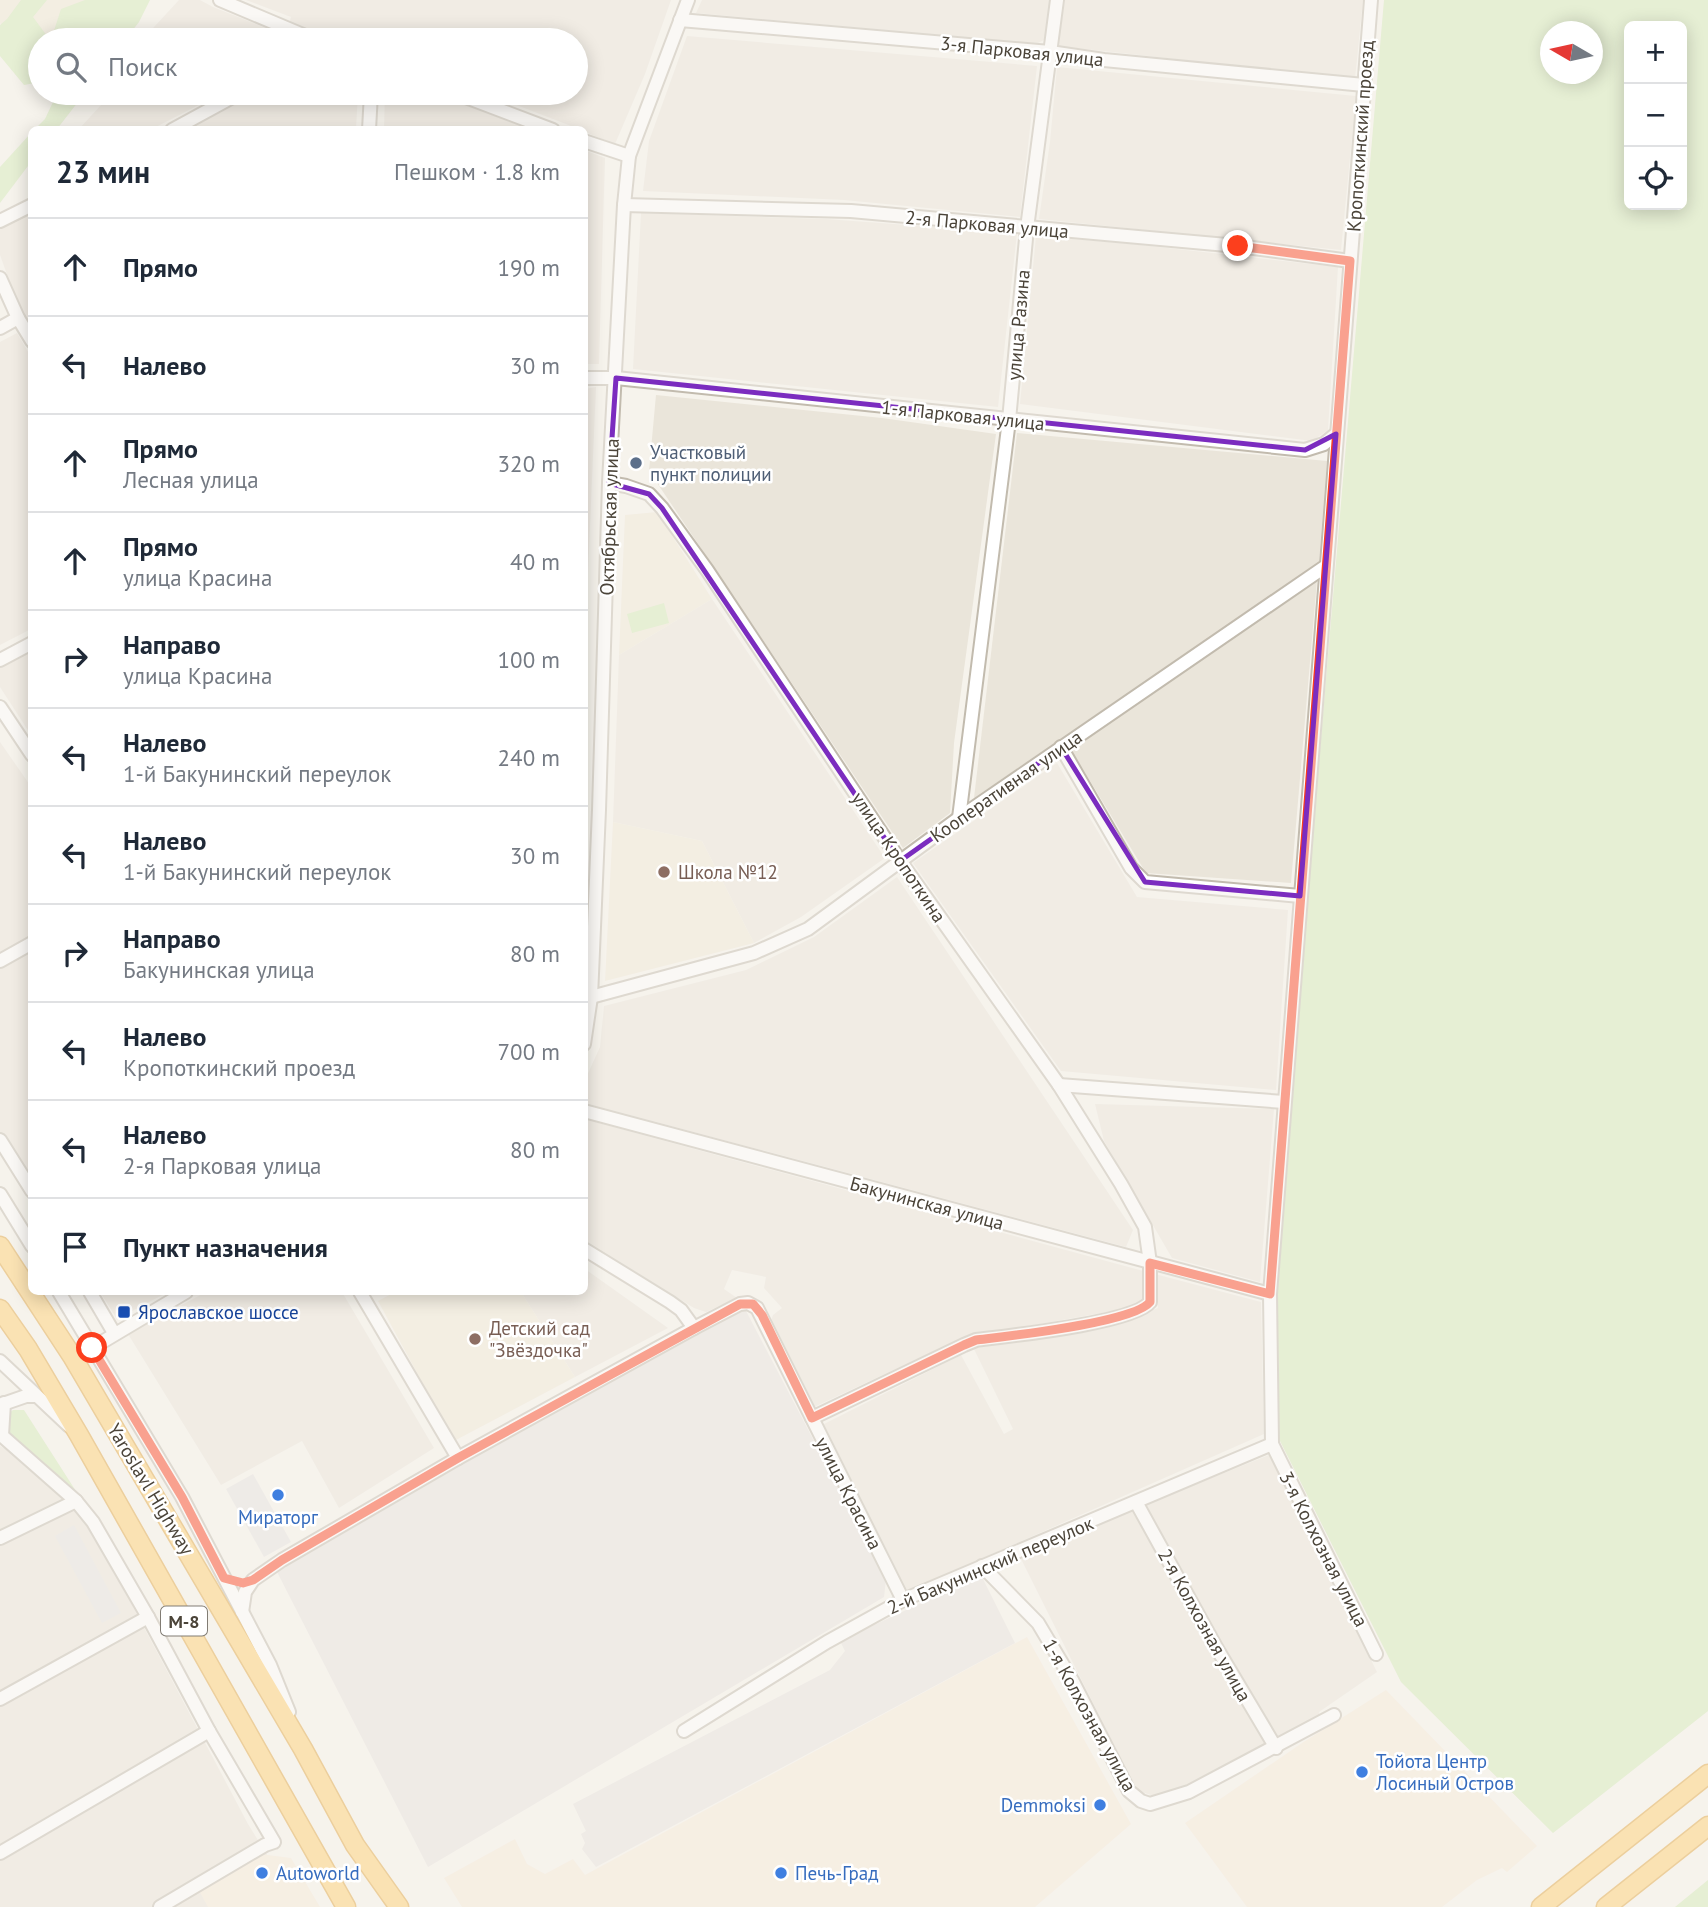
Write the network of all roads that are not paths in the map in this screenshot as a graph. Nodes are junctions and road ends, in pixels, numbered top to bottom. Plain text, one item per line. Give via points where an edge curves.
1 (220, 0) edge
2 (688, 0) edge
3 (1057, 0) edge
4 (1371, 0) edge
5 (680, 20) junction
6 (286, 28) edge
7 (1050, 52) junction
8 (1364, 85) junction
9 (218, 105) edge
10 (370, 105) edge
11 (487, 105) edge
12 (179, 126) edge
13 (369, 126) edge
14 (542, 126) edge
15 (588, 142) edge
16 (629, 156) junction
17 (624, 205) junction
18 (28, 207) edge
19 (0, 221) edge
20 (1027, 228) junction
21 (1350, 261) junction
22 (0, 278) edge
23 (18, 318) junction
24 (0, 328) edge
25 (28, 334) edge
26 (588, 378) edge
27 (615, 378) junction
28 (1009, 420) junction
29 (1336, 434) junction
30 (609, 483) junction
31 (1326, 566) junction
32 (28, 645) edge
33 (0, 660) edge
34 (0, 707) edge
35 (1061, 747) junction
36 (28, 749) edge
37 (960, 818) junction
38 (900, 861) junction
39 (1300, 896) junction
40 (28, 945) edge
41 (0, 961) edge
42 (591, 997) junction
43 (588, 1017) edge
44 (1059, 1085) junction
45 (1284, 1102) junction
46 (588, 1112) edge
47 (0, 1140) edge
48 (28, 1185) edge
49 (0, 1194) edge
50 (28, 1240) edge
51 (0, 1246) edge
52 (588, 1251) edge
53 (1150, 1263) junction
54 (28, 1289) edge
55 (1270, 1294) junction
56 (32, 1295) edge
57 (61, 1295) edge
58 (92, 1295) edge
59 (181, 1295) edge
60 (362, 1295) edge
61 (0, 1310) edge
62 (694, 1328) junction
63 (114, 1333) junction
64 (92, 1348) junction
65 (0, 1361) edge
66 (36, 1396) junction
67 (2, 1404) edge
68 (812, 1418) junction
69 (1, 1434) edge
70 (79, 1436) junction
71 (1272, 1444) junction
72 (458, 1458) junction
73 (76, 1501) junction
74 (1136, 1502) junction
75 (0, 1538) edge
76 (982, 1566) junction
77 (224, 1578) junction
78 (253, 1580) junction
79 (903, 1600) junction
80 (242, 1612) junction
81 (148, 1617) junction
82 (1376, 1654) dead end
83 (0, 1699) edge
84 (1334, 1715) dead end
85 (209, 1731) junction
86 (684, 1731) dead end
87 (303, 1748) junction
88 (1276, 1748) junction
89 (1708, 1774) edge
90 (1708, 1826) edge
91 (0, 1853) edge
92 (160, 1907) edge
93 (345, 1907) edge
94 (399, 1907) edge
95 (1541, 1907) edge
96 (1606, 1907) edge

1 - 6 street
2 - 5 street, Октябрьская улица
3 - 7 street, улица Разина
4 - 8 street, Кропоткинский проезд
5 - 7 street, 3-я Парковая улица
5 - 16 street, Октябрьская улица
7 - 8 street, 3-я Парковая улица
7 - 20 street, улица Разина
8 - 21 street, Кропоткинский проезд
9 - 12 street
10 - 13 street
11 - 14 street
15 - 16 street
16 - 17 street, Октябрьская улица
17 - 20 street, 2-я Парковая улица via 851,211
17 - 27 street, Октябрьская улица
18 - 19 street
20 - 21 street, 2-я Парковая улица via 1238,246
20 - 28 street, улица Разина
21 - 29 street, Кропоткинский проезд
22 - 23 street
23 - 24 street
23 - 25 street
26 - 27 street, 1-я Парковая улица
27 - 28 street, 1-я Парковая улица
27 - 30 street, Октябрьская улица
28 - 29 street, 1-я Парковая улица via 1305,450
28 - 37 street, улица Разина
29 - 31 street, Кропоткинский проезд
30 - 38 street, улица Кропоткина via 649,494 662,508
30 - 42 street, Октябрьская улица
31 - 35 street, Кооперативная улица
31 - 39 street, Кропоткинский проезд
32 - 33 street
34 - 36 street
35 - 37 street, Кооперативная улица
35 - 39 street via 1132,868 1145,882
37 - 38 street, Кооперативная улица
38 - 42 street, Кооперативная улица via 808,929 754,953
38 - 44 street, улица Кропоткина
39 - 45 street, Кропоткинский проезд
40 - 41 street
42 - 43 street, Октябрьская улица
44 - 45 street
44 - 53 street, улица Кропоткина via 1145,1227
45 - 55 street, Кропоткинский проезд
46 - 53 street, Бакунинская улица
47 - 48 street
49 - 50 street
51 - 54 highway, Yaroslavl Highway / М-8
52 - 62 street via 670,1301
53 - 55 street, Бакунинская улица
53 - 68 street, улица Кропоткина via 1150,1302 1142,1309 1084,1324 976,1340
55 - 71 street, Кропоткинский проезд
56 - 87 highway, Yaroslavl Highway / М-8
57 - 64 street
58 - 63 street
59 - 63 street
60 - 72 street
61 - 70 highway, Yaroslavl Highway / М-8
62 - 68 street, улица Красина via 740,1304 753,1304
62 - 72 street
63 - 64 street
64 - 77 street via 182,1497
65 - 66 street
66 - 67 street
66 - 70 street
67 - 69 street
68 - 79 street, улица Красина
69 - 73 street
70 - 93 highway, Yaroslavl Highway / М-8
71 - 74 street, 2-й Бакунинский переулок
71 - 82 street, 3-я Колхозная улица
72 - 78 street
73 - 75 street
73 - 81 street
74 - 76 street, 2-й Бакунинский переулок
74 - 88 street, 2-я Колхозная улица
76 - 79 street, 2-й Бакунинский переулок
76 - 88 street, 1-я Колхозная улица via 1038,1623 1129,1791 1141,1801 1161,1802 1189,1792
77 - 78 street via 243,1583
77 - 80 street
78 - 80 street via 245,1592
79 - 86 street, 2-й Бакунинский переулок
80 - 87 street via 270,1665
81 - 83 street
81 - 85 street
84 - 88 street
85 - 91 street
85 - 92 street via 274,1842
87 - 94 highway, Yaroslavl Highway / М-8 via 355,1845
89 - 95 highway
90 - 96 highway

